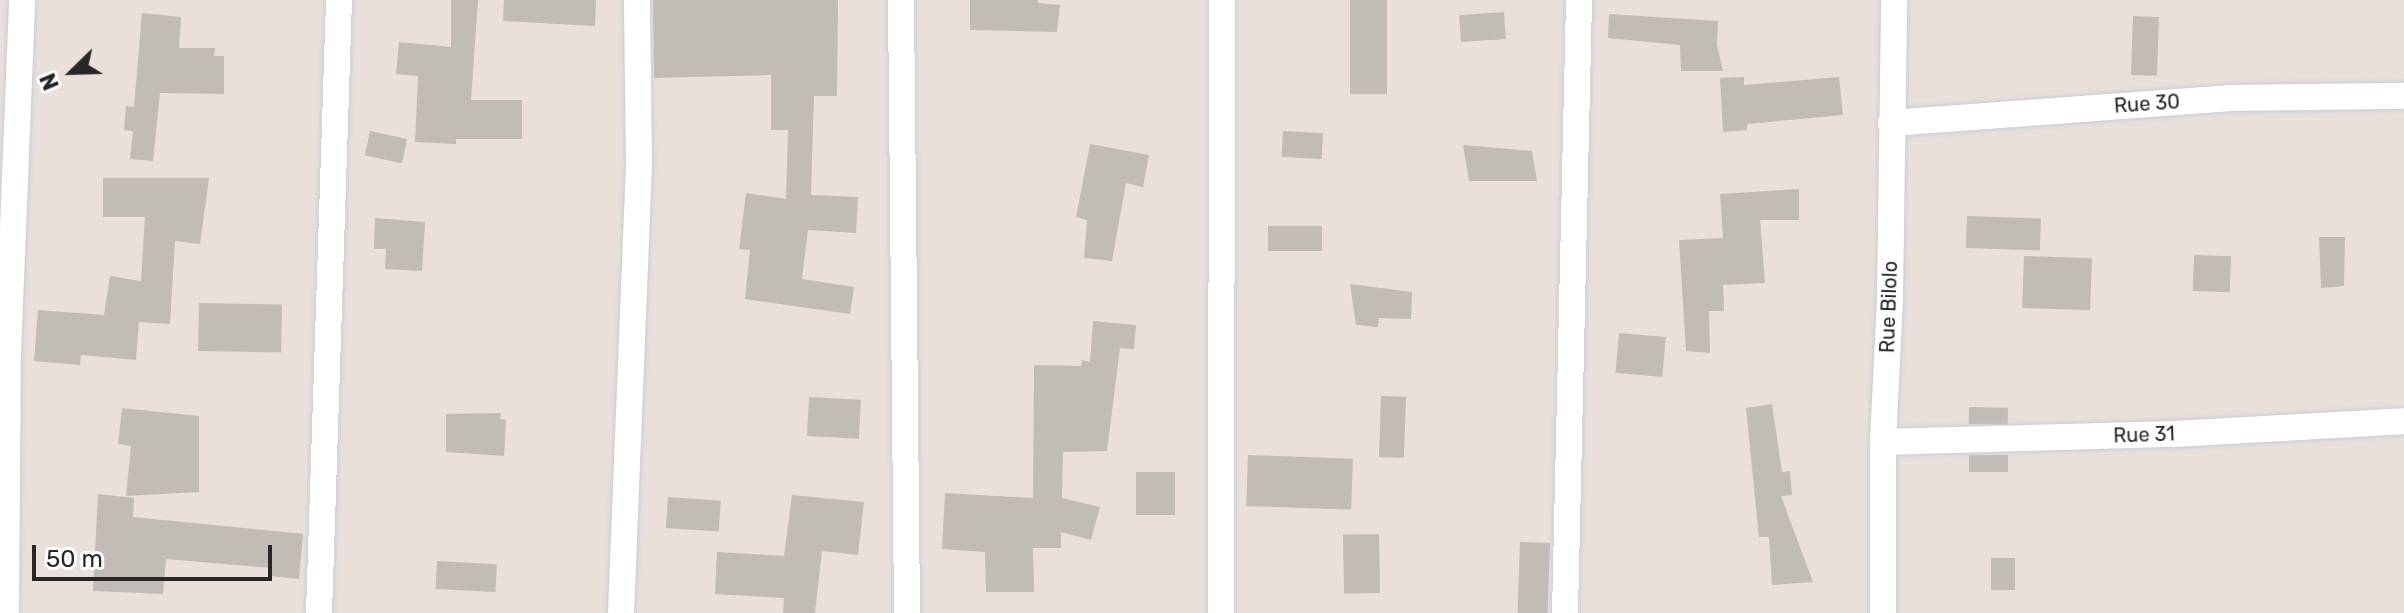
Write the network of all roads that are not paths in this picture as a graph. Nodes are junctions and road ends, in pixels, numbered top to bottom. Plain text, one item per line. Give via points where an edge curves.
1 (22, 0) edge
2 (339, 0) edge
3 (637, 0) edge
4 (901, 0) edge
5 (1222, 0) edge
6 (1579, 0) edge
7 (1894, 0) edge
8 (2404, 96) edge
9 (1891, 123) junction
10 (2404, 421) edge
11 (1883, 442) junction
12 (6, 613) edge
13 (319, 613) edge
14 (621, 613) edge
15 (907, 613) edge
16 (1221, 613) edge
17 (1565, 613) edge
18 (1883, 613) edge

1 - 12 street via 9,337
2 - 13 street
3 - 14 street via 639,165
4 - 15 street
5 - 16 street
6 - 17 street
7 - 9 street, Rue Bilolo
8 - 9 street, Rue 30 via 2228,98
9 - 11 street, Rue Bilolo
10 - 11 street, Rue 31
11 - 18 street, Rue Bilolo

